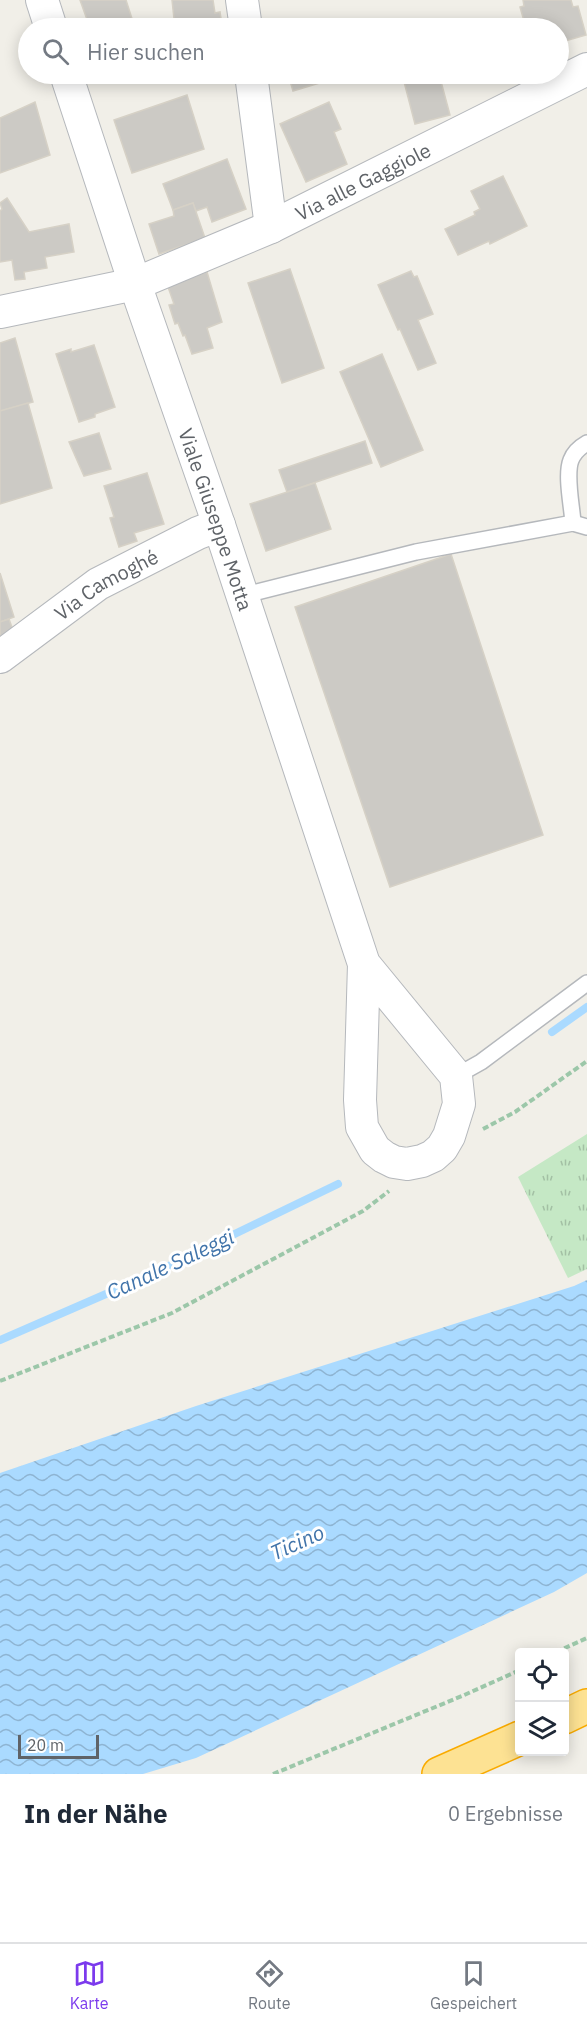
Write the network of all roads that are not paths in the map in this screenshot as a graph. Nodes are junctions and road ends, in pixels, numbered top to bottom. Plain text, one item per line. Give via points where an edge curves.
1 (42, 0) edge
2 (242, 0) edge
3 (48, 18) edge
4 (245, 18) edge
5 (587, 69) edge
6 (569, 78) edge
7 (69, 84) edge
8 (252, 84) edge
9 (557, 84) edge
10 (271, 227) junction
11 (135, 284) junction
12 (0, 312) edge
13 (587, 443) edge
14 (219, 525) junction
15 (580, 525) edge
16 (241, 596) junction
17 (0, 657) edge
18 (364, 964) junction
19 (587, 983) edge
20 (456, 1076) junction
21 (587, 1706) edge
22 (569, 1715) edge
23 (515, 1740) edge
24 (440, 1774) edge

1 - 3 street
2 - 4 street
5 - 6 street, Via alle Gaggiole
7 - 11 street, Viale Giuseppe Motta
8 - 10 street
9 - 10 street, Via alle Gaggiole
10 - 11 street, Via alle Gaggiole
11 - 12 street, Via alle Gaggiole
11 - 14 street, Viale Giuseppe Motta
13 - 15 lane via 578,449 569,468
14 - 16 street, Viale Giuseppe Motta
14 - 17 street, Via Camoghé via 98,584
15 - 16 lane via 416,552
16 - 18 street, Viale Giuseppe Motta
18 - 20 street, Viale Giuseppe Motta
18 - 20 street, Viale Giuseppe Motta via 360,1113 362,1127 375,1150 407,1164 433,1156 442,1148 459,1104
19 - 20 lane via 481,1062
21 - 22 highway
23 - 24 highway

